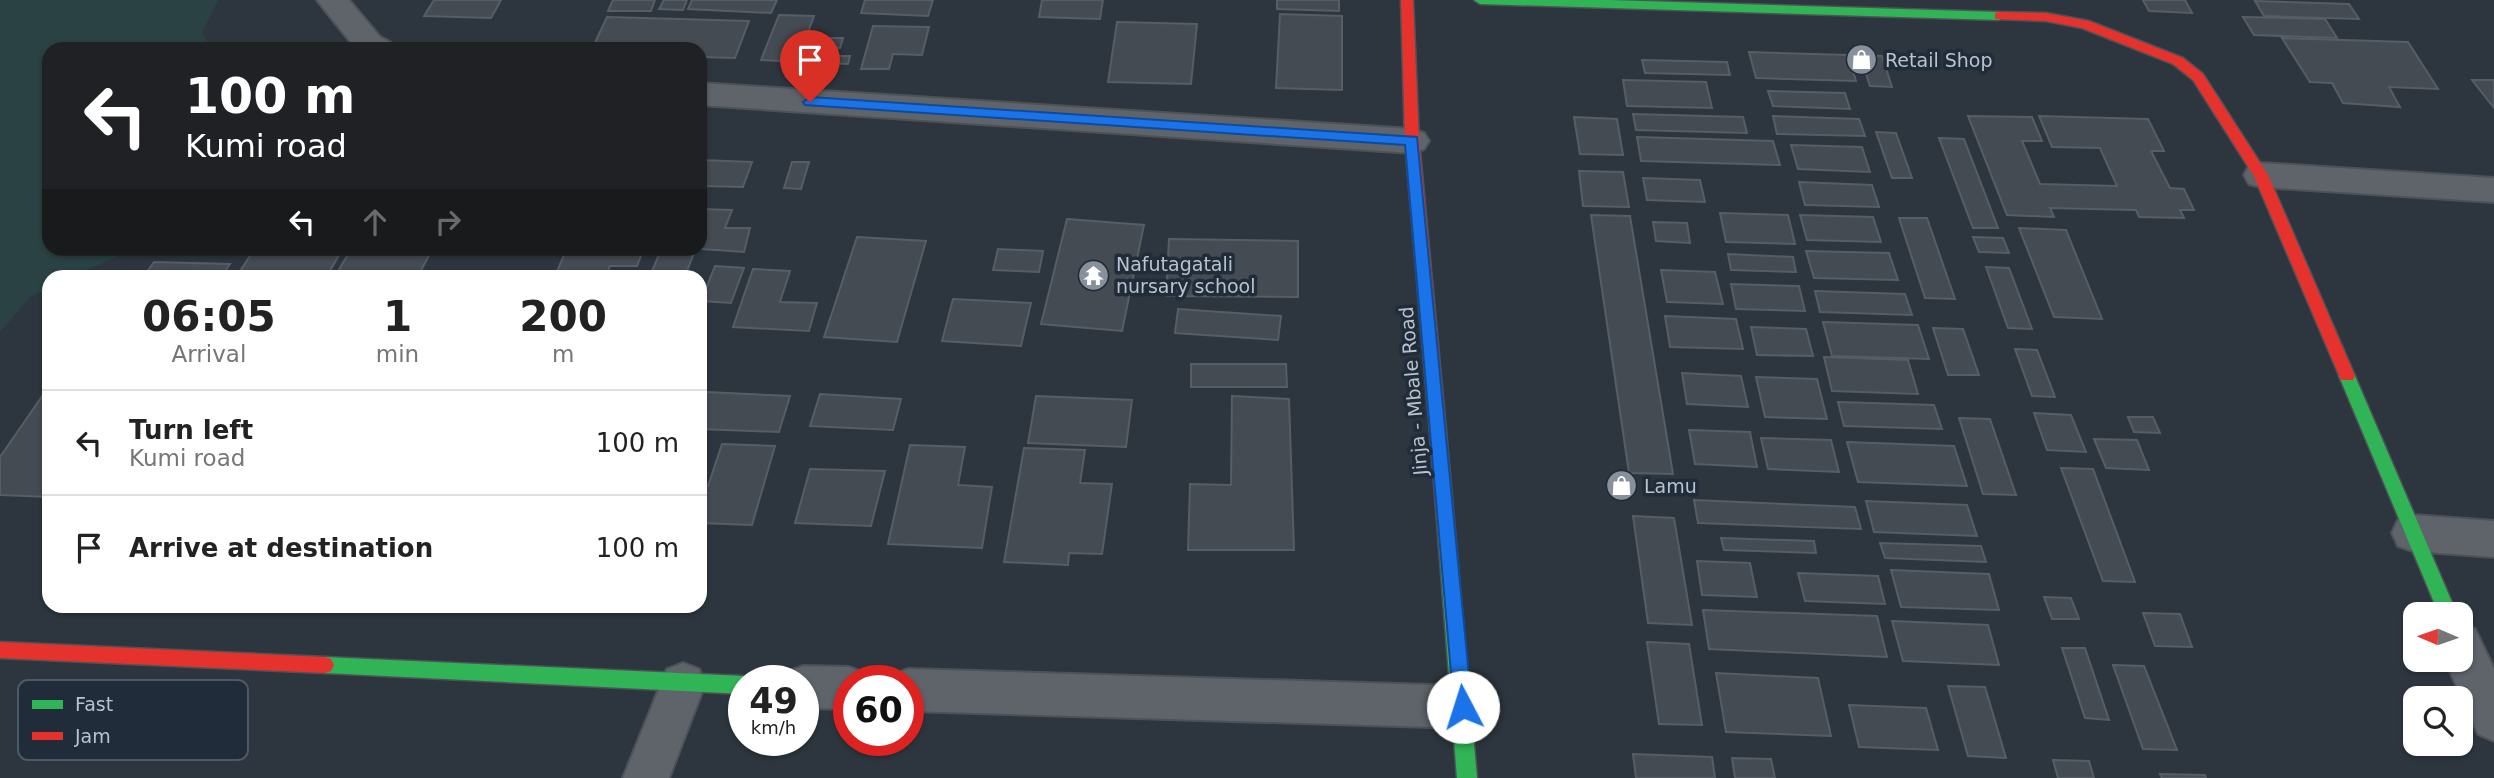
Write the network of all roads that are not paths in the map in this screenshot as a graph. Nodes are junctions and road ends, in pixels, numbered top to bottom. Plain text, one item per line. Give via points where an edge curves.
1 (332, 0) edge
2 (1407, 0) edge
3 (1480, 0) edge
4 (367, 42) edge
5 (707, 94) edge
6 (1412, 141) junction
7 (2261, 175) junction
8 (2494, 190) edge
9 (2413, 533) junction
10 (2494, 540) edge
11 (2443, 602) edge
12 (0, 650) edge
13 (2473, 672) edge
14 (683, 684) junction
15 (728, 685) edge
16 (924, 690) edge
17 (1463, 707) junction
18 (2494, 719) edge
19 (646, 778) edge
20 (1466, 778) edge

1 - 4 street
2 - 6 street, Jinja - Mbale Road
3 - 7 street via 2046,17 2085,24 2178,61 2198,76
5 - 6 street
6 - 17 street, Jinja - Mbale Road
7 - 8 street
7 - 9 street
9 - 10 street
9 - 11 street
12 - 14 street
13 - 18 street
14 - 15 street
14 - 19 street
16 - 17 street
17 - 20 street, Jinja - Mbale Road

